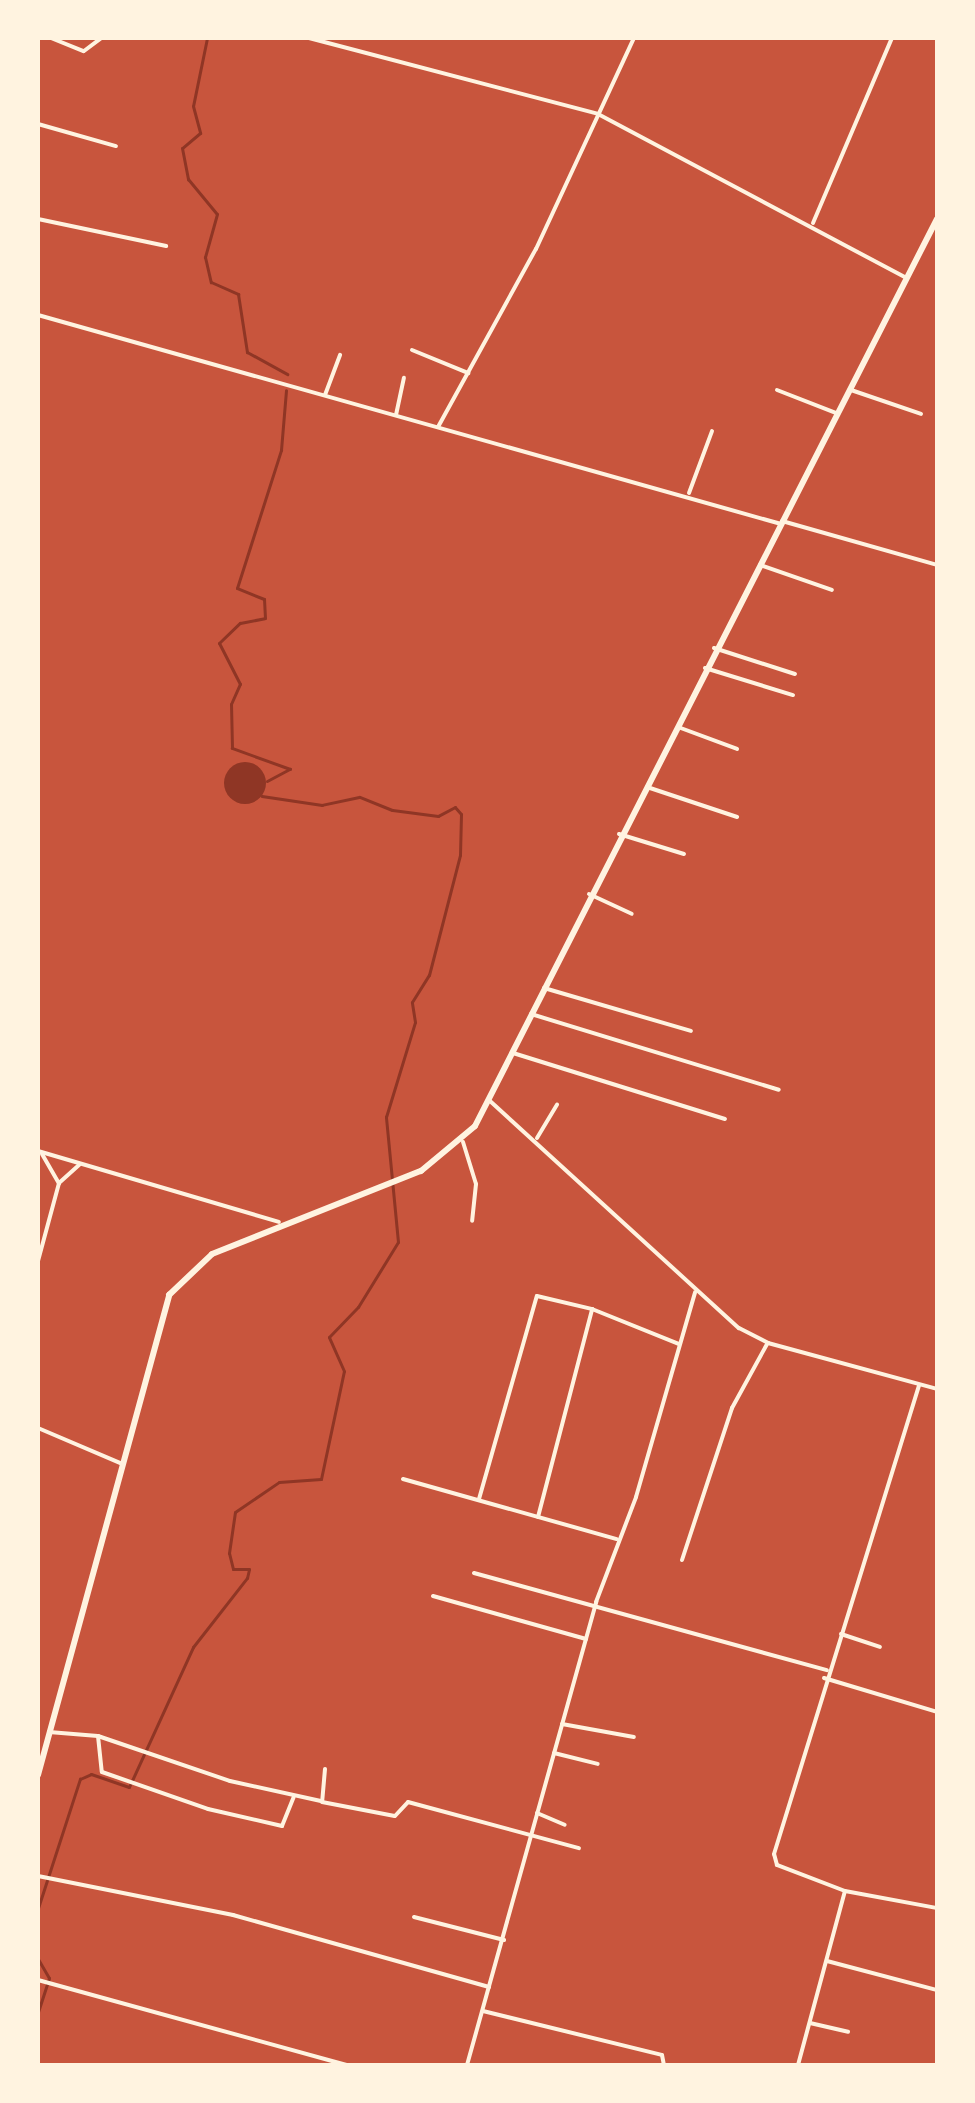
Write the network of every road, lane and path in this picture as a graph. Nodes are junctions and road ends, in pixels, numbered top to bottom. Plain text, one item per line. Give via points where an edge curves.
1 (51, 38) edge
2 (101, 38) edge
3 (309, 38) edge
4 (634, 38) edge
5 (892, 38) edge
6 (598, 114) junction
7 (38, 124) edge
8 (116, 146) dead end
9 (38, 219) edge
10 (937, 219) edge
11 (813, 223) junction
12 (166, 246) dead end
13 (907, 278) junction
14 (38, 315) edge
15 (412, 350) dead end
16 (340, 355) dead end
17 (468, 373) junction
18 (404, 378) dead end
19 (849, 389) junction
20 (777, 390) dead end
21 (325, 395) junction
22 (836, 413) junction
23 (921, 414) dead end
24 (396, 415) junction
25 (438, 427) junction
26 (712, 431) dead end
27 (689, 493) junction
28 (782, 523) junction
29 (758, 564) junction
30 (937, 565) edge
31 (832, 590) dead end
32 (714, 648) junction
33 (705, 668) junction
34 (795, 674) dead end
35 (793, 695) dead end
36 (678, 727) junction
37 (737, 749) dead end
38 (645, 787) junction
39 (737, 817) dead end
40 (619, 834) junction
41 (684, 854) dead end
42 (589, 894) junction
43 (632, 914) dead end
44 (544, 988) junction
45 (531, 1014) junction
46 (691, 1031) dead end
47 (513, 1053) junction
48 (779, 1090) dead end
49 (490, 1101) junction
50 (557, 1105) dead end
51 (725, 1119) dead end
52 (537, 1138) junction
53 (463, 1142) junction
54 (39, 1151) edge
55 (82, 1164) junction
56 (59, 1183) junction
57 (472, 1221) dead end
58 (279, 1222) junction
59 (38, 1261) edge
60 (695, 1292) junction
61 (592, 1309) junction
62 (768, 1343) junction
63 (679, 1344) junction
64 (919, 1385) junction
65 (937, 1389) edge
66 (38, 1428) edge
67 (120, 1463) junction
68 (403, 1479) dead end
69 (479, 1499) junction
70 (538, 1517) junction
71 (617, 1539) junction
72 (682, 1560) dead end
73 (474, 1573) dead end
74 (433, 1596) dead end
75 (596, 1602) junction
76 (841, 1634) junction
77 (586, 1639) junction
78 (880, 1647) dead end
79 (827, 1670) junction
80 (824, 1678) junction
81 (937, 1712) edge
82 (562, 1724) junction
83 (49, 1732) junction
84 (98, 1736) junction
85 (634, 1737) dead end
86 (554, 1753) junction
87 (598, 1764) dead end
88 (325, 1769) dead end
89 (38, 1775) edge
90 (294, 1797) junction
91 (322, 1802) junction
92 (537, 1813) junction
93 (565, 1825) dead end
94 (532, 1832) junction
95 (579, 1848) dead end
96 (38, 1876) edge
97 (845, 1891) junction
98 (937, 1908) edge
99 (414, 1917) dead end
100 (504, 1940) junction
101 (827, 1961) junction
102 (38, 1980) edge
103 (489, 1987) junction
104 (937, 1990) edge
105 (483, 2011) junction
106 (810, 2023) junction
107 (848, 2032) dead end
108 (346, 2065) edge
109 (467, 2065) edge
110 (664, 2065) edge
111 (798, 2065) edge

1 - 2 street via 84,51
3 - 6 street
4 - 6 street
5 - 11 street
6 - 11 street
6 - 17 street
7 - 8 street
9 - 12 street
10 - 13 main road
11 - 13 street
13 - 19 main road
14 - 21 street
15 - 17 street
16 - 21 street
17 - 25 street
18 - 24 street
19 - 22 main road
19 - 23 street
20 - 22 street
21 - 24 street
22 - 28 main road
24 - 25 street
25 - 27 street
26 - 27 street
27 - 28 street
28 - 29 main road
28 - 30 street
29 - 31 street
29 - 32 main road
32 - 33 main road
32 - 34 street
33 - 35 street
33 - 36 main road
36 - 37 street
36 - 38 main road
38 - 39 street
38 - 40 main road
40 - 41 street
40 - 42 main road
42 - 43 street
42 - 44 main road
44 - 45 main road
44 - 46 street
45 - 47 main road
45 - 48 street
47 - 49 main road
47 - 51 street
49 - 52 street
49 - 53 main road
50 - 52 street
52 - 60 street
53 - 57 street via 476,1184
53 - 58 main road via 421,1171
54 - 55 street
54 - 56 street
55 - 56 street
55 - 58 street
56 - 59 street
58 - 67 main road via 212,1254 169,1295
60 - 62 street
60 - 63 street
61 - 63 street
61 - 69 street via 537,1296
61 - 70 street
62 - 64 street
62 - 72 street via 732,1408
63 - 71 street
64 - 65 street
64 - 76 street
66 - 67 street
67 - 83 main road
68 - 69 street
69 - 70 street
70 - 71 street
71 - 75 street
73 - 75 street
74 - 77 street
75 - 77 street
75 - 79 street
76 - 78 street
76 - 79 street
77 - 82 street
79 - 80 street
80 - 81 street
80 - 97 street via 774,1854 777,1865
82 - 85 street
82 - 86 street
83 - 84 street
83 - 89 main road
84 - 90 street
84 - 90 street via 102,1772 208,1809 282,1826
86 - 87 street
86 - 92 street
88 - 91 street
90 - 91 street
91 - 94 street via 395,1816 408,1802
92 - 93 street
92 - 94 street
94 - 95 street
94 - 100 street
96 - 103 street via 233,1915
97 - 98 street
97 - 101 street
99 - 100 street
100 - 103 street
101 - 104 street
101 - 106 street
102 - 108 street
103 - 105 street
105 - 109 street
105 - 110 street via 662,2055
106 - 107 street
106 - 111 street

